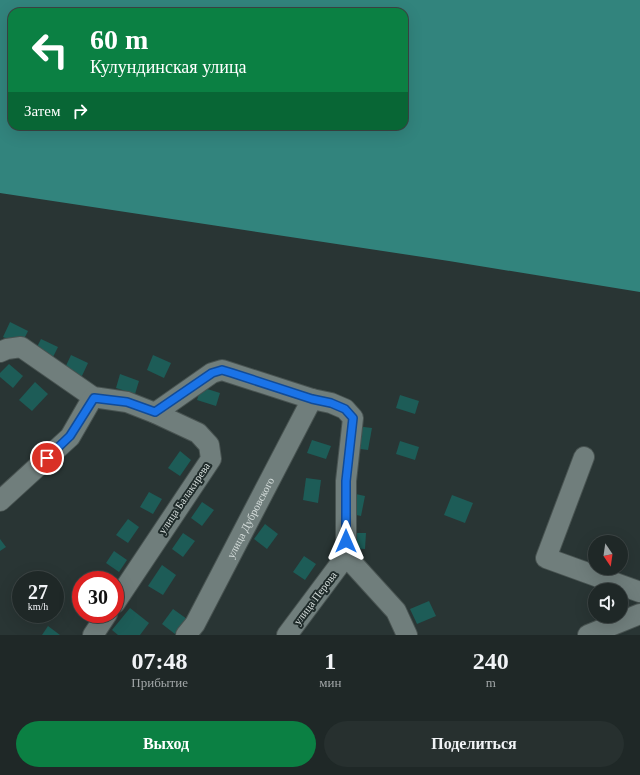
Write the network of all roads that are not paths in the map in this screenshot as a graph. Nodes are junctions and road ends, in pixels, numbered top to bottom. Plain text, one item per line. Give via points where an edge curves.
1 (0, 352) edge
2 (94, 398) junction
3 (312, 399) junction
4 (155, 412) junction
5 (584, 457) dead end
6 (0, 500) edge
7 (346, 556) junction
8 (124, 589) edge
9 (640, 592) edge
10 (640, 614) edge
11 (101, 623) edge
12 (93, 635) edge
13 (186, 635) edge
14 (287, 635) edge
15 (407, 635) edge
16 (588, 635) edge

1 - 2 street via 21,348
2 - 4 street, улица Балакирева via 127,402
2 - 6 street via 70,436
3 - 4 street via 222,370 212,373
3 - 7 street via 345,409 353,418 346,481
3 - 13 street, улица Дубровского via 195,624
4 - 8 street, улица Балакирева via 198,433 209,445 211,459
5 - 9 street via 546,558
7 - 14 street, улица Перова
7 - 15 street via 396,611
10 - 16 street
11 - 12 street

